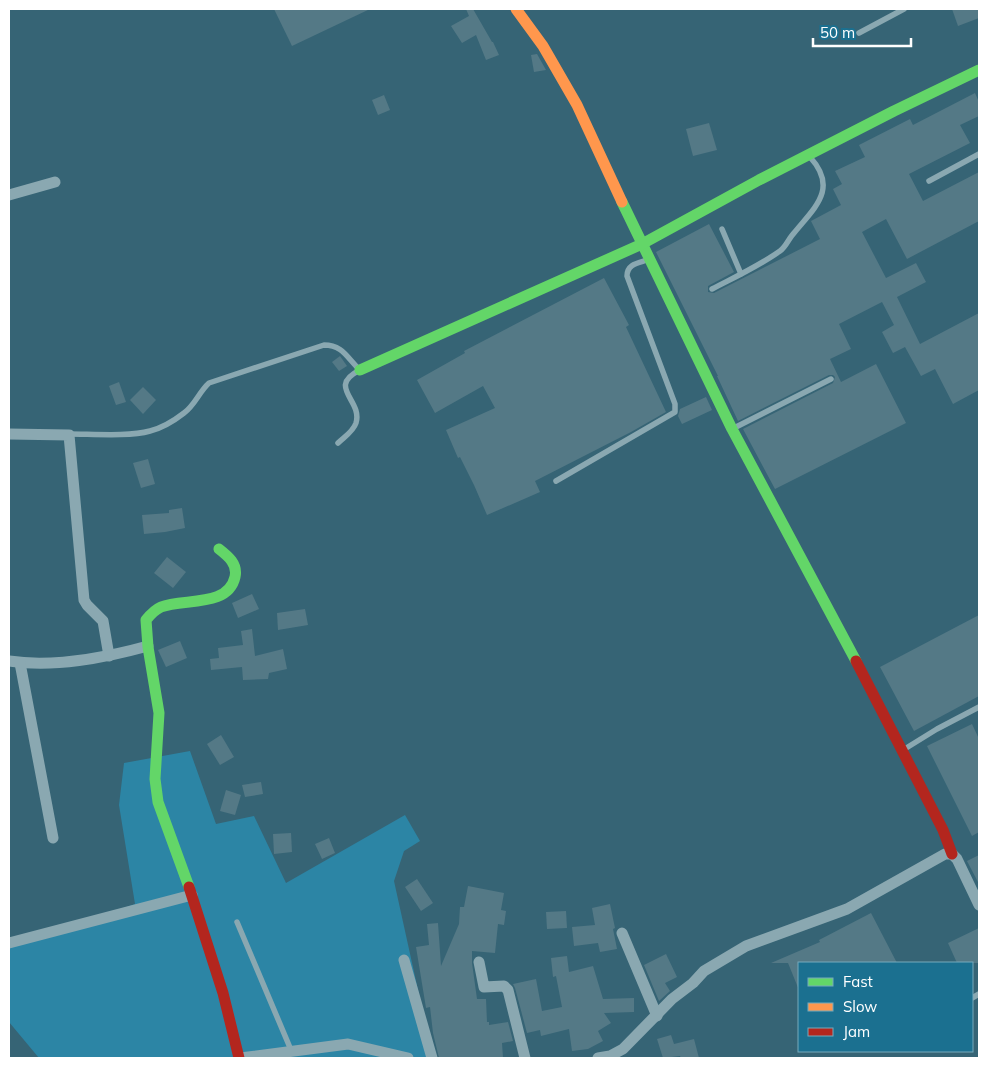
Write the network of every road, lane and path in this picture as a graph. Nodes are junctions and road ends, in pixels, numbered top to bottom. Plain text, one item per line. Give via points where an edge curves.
1 (516, 9) edge
2 (904, 9) edge
3 (860, 33) dead end
4 (979, 70) edge
5 (979, 154) edge
6 (809, 156) junction
7 (929, 181) dead end
8 (55, 182) dead end
9 (9, 195) edge
10 (722, 229) dead end
11 (642, 244) junction
12 (650, 259) junction
13 (741, 274) junction
14 (712, 289) dead end
15 (360, 370) junction
16 (831, 380) dead end
17 (732, 429) junction
18 (9, 434) edge
19 (69, 434) junction
20 (338, 444) dead end
21 (556, 481) dead end
22 (219, 549) dead end
23 (148, 646) junction
24 (108, 656) junction
25 (14, 662) edge
26 (979, 707) edge
27 (902, 750) junction
28 (53, 838) dead end
29 (952, 854) junction
30 (192, 895) junction
31 (979, 905) edge
32 (237, 922) dead end
33 (622, 934) dead end
34 (9, 943) edge
35 (404, 960) dead end
36 (479, 962) dead end
37 (657, 1016) junction
38 (292, 1050) junction
39 (240, 1058) edge
40 (408, 1058) edge
41 (432, 1058) edge
42 (525, 1058) edge
43 (598, 1058) edge

1 - 11 street via 543,46 577,105
2 - 3 lane
4 - 6 street
5 - 7 lane
6 - 11 street
6 - 13 lane via 822,184 822,195 814,211 782,250
8 - 9 street
10 - 13 lane
11 - 12 street
11 - 15 street
12 - 17 street
12 - 21 lane via 630,266 626,276 675,404 674,412
13 - 14 lane
15 - 19 lane via 339,347 324,345 209,383 185,412 150,431
15 - 20 lane via 347,378 346,384 356,422 353,430
16 - 17 lane
17 - 27 street
18 - 19 street
19 - 24 street via 84,600 103,621
22 - 23 street via 234,564 236,572 228,592 155,610 146,620
23 - 24 street
23 - 30 street via 159,725 154,786
24 - 25 street via 54,662
25 - 28 street
26 - 27 lane
27 - 29 street
29 - 31 street
29 - 37 street via 939,857 847,909 746,946 704,972
30 - 34 street
30 - 39 street
32 - 38 lane
33 - 37 street
35 - 41 street
36 - 42 street via 484,987 504,986 508,990
37 - 43 street via 623,1049
38 - 39 street
38 - 40 street via 348,1044

